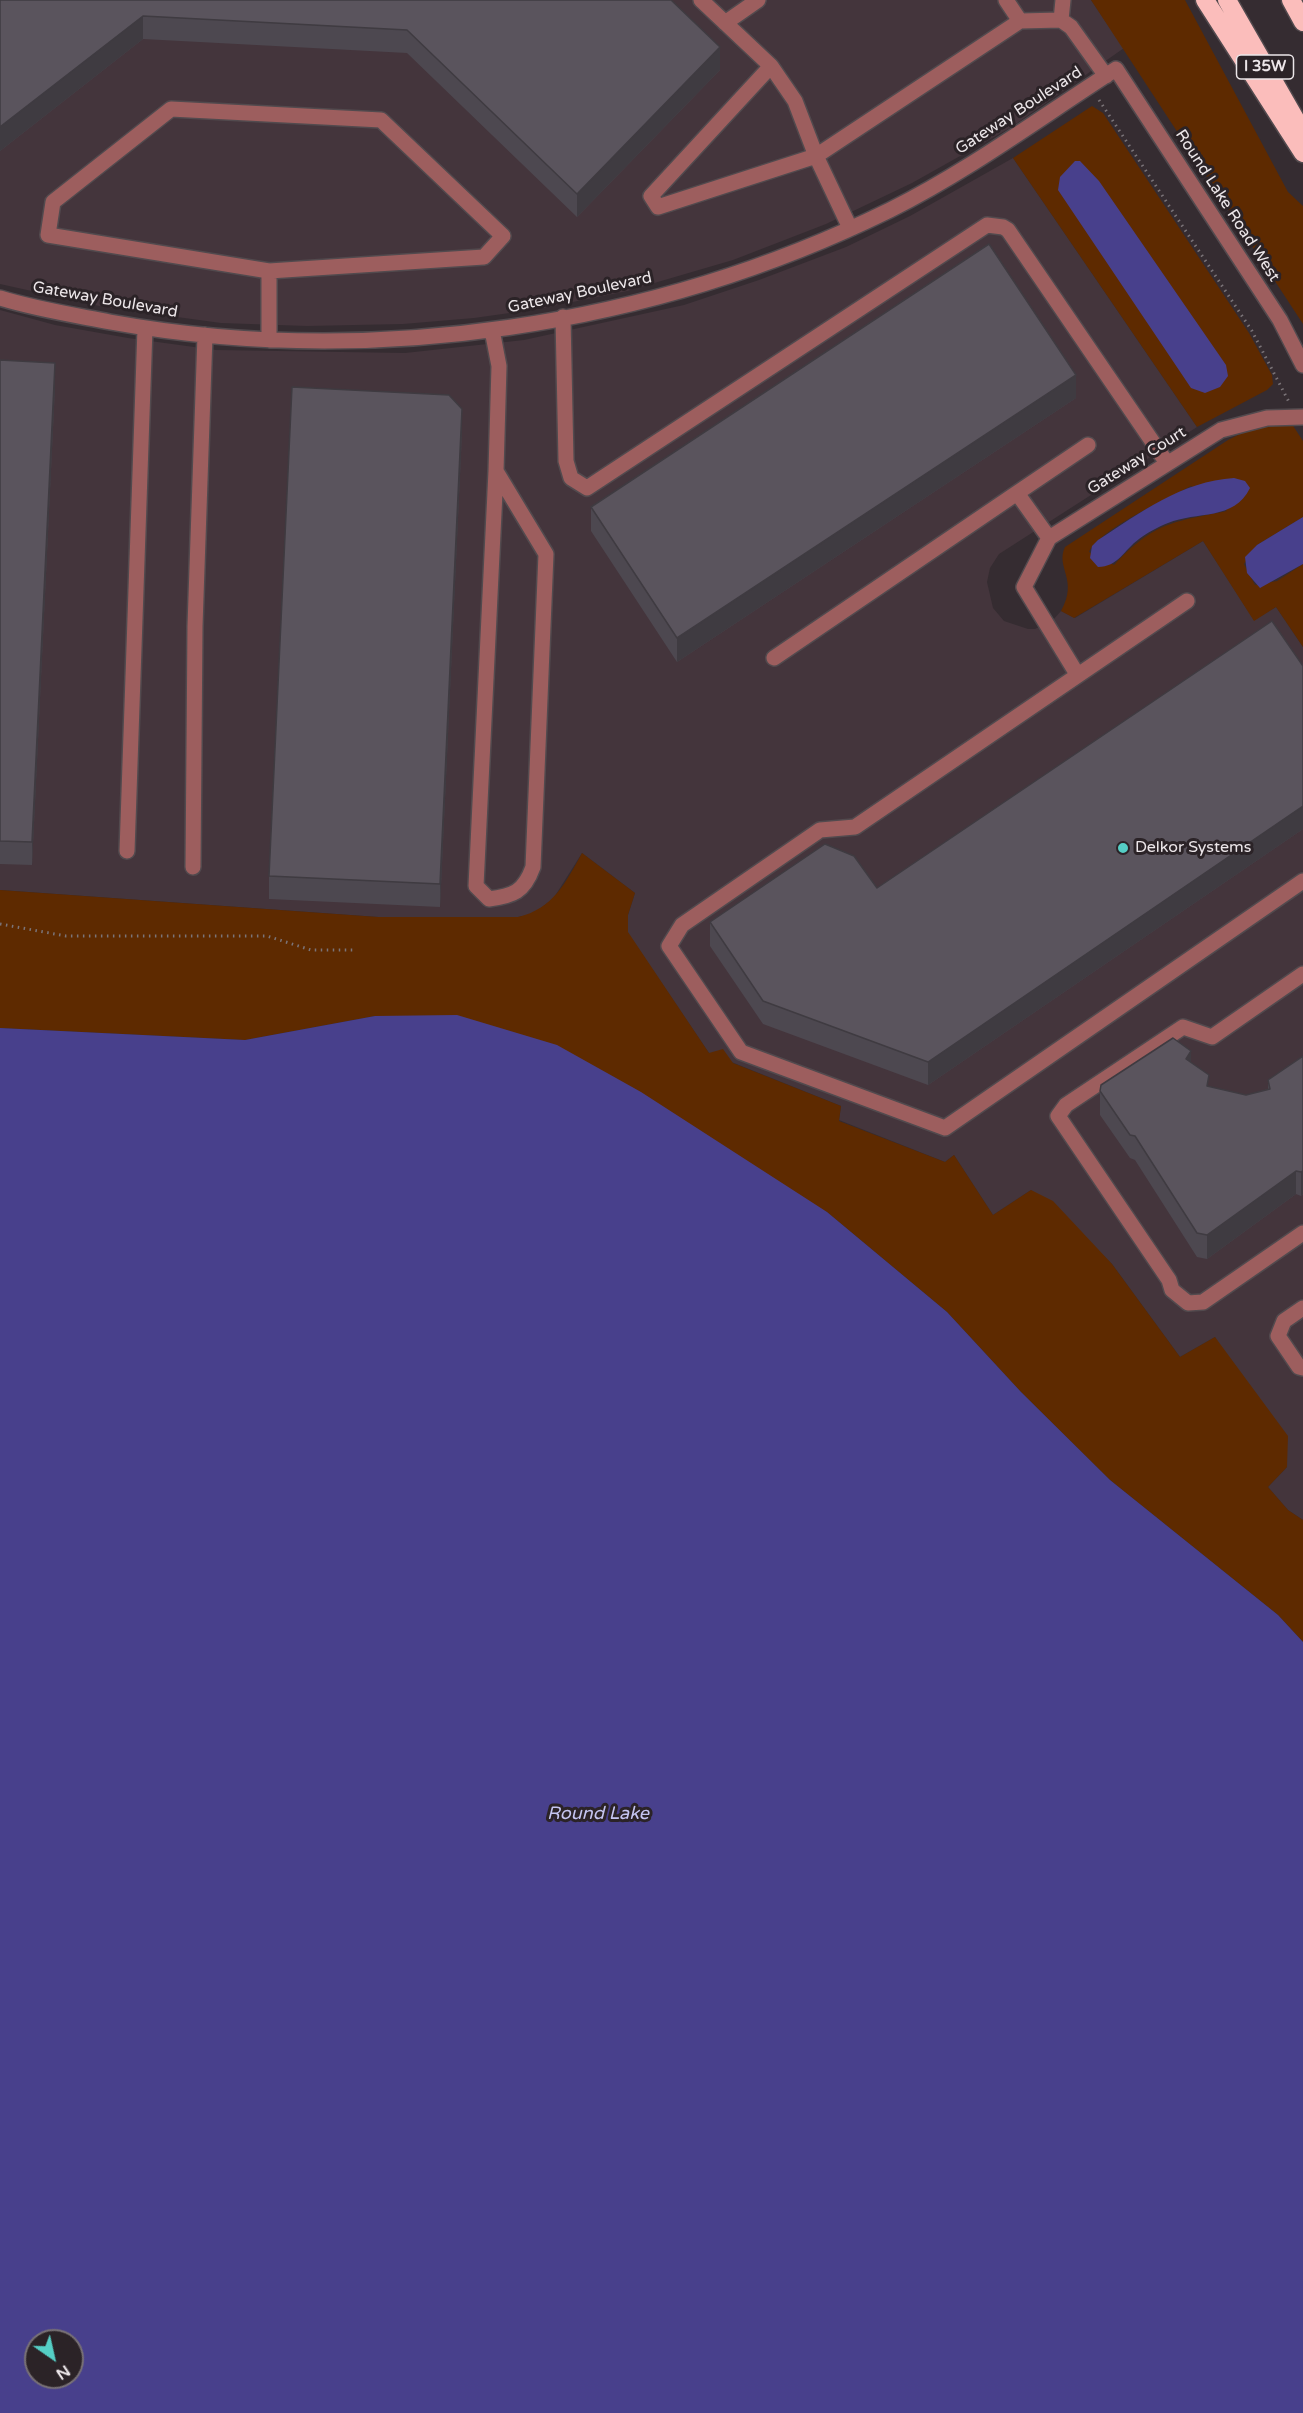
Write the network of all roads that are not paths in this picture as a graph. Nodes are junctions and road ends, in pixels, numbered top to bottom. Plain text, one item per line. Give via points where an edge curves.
1 (701, 0) edge
2 (758, 0) edge
3 (1006, 0) edge
4 (1063, 0) edge
5 (1205, 0) edge
6 (1227, 0) edge
7 (1291, 0) edge
8 (1060, 20) junction
9 (1020, 21) junction
10 (1303, 22) edge
11 (725, 23) junction
12 (771, 66) junction
13 (1111, 73) junction
14 (1303, 133) edge
15 (1303, 153) edge
16 (816, 156) junction
17 (850, 228) junction
18 (269, 271) junction
19 (0, 298) edge
20 (563, 317) junction
21 (145, 328) junction
22 (492, 330) junction
23 (205, 335) junction
24 (269, 340) junction
25 (1303, 365) edge
26 (1299, 417) edge
27 (1088, 445) dead end
28 (1167, 463) junction
29 (496, 471) junction
30 (1017, 493) junction
31 (1049, 538) junction
32 (1187, 601) dead end
33 (774, 658) dead end
34 (1077, 674) junction
35 (127, 851) dead end
36 (193, 867) dead end
37 (1303, 881) edge
38 (1303, 974) edge
39 (1303, 1233) edge
40 (1303, 1308) edge
41 (1303, 1368) edge

1 - 11 street
2 - 11 street
3 - 9 street
4 - 8 street
5 - 15 highway
6 - 14 highway, I 35W
7 - 10 highway
8 - 9 street
8 - 13 street, Round Lake Road West via 1071,27
9 - 16 street
11 - 12 street
12 - 16 street via 795,101
12 - 16 street via 651,196 658,207
13 - 17 street, Gateway Boulevard via 988,154 890,210
13 - 25 street, Round Lake Road West via 1280,320
16 - 17 street
17 - 20 street, Gateway Boulevard via 710,280
18 - 18 street via 484,257 503,236 381,120 171,109 53,202 48,235
18 - 24 street
19 - 21 street, Gateway Boulevard
20 - 22 street, Gateway Boulevard
20 - 28 street via 566,461 571,478 587,488 987,225 1003,226
21 - 23 street, Gateway Boulevard
21 - 35 street
22 - 24 street, Gateway Boulevard via 415,338
22 - 29 street via 499,366
23 - 24 street, Gateway Boulevard
23 - 36 street via 195,626
26 - 28 street, Gateway Court via 1267,417 1221,429
27 - 30 street
28 - 31 street, Gateway Court
29 - 29 street via 476,886 489,899 508,897 527,883 533,867 546,554
30 - 31 street
30 - 33 street
31 - 34 street via 1024,587
32 - 34 street
34 - 37 street via 855,827 820,830 682,925 669,946 741,1052 945,1128
38 - 39 street via 1212,1037 1183,1027 1066,1105 1059,1116 1172,1290 1188,1303 1203,1302
40 - 41 street via 1284,1321 1278,1336

